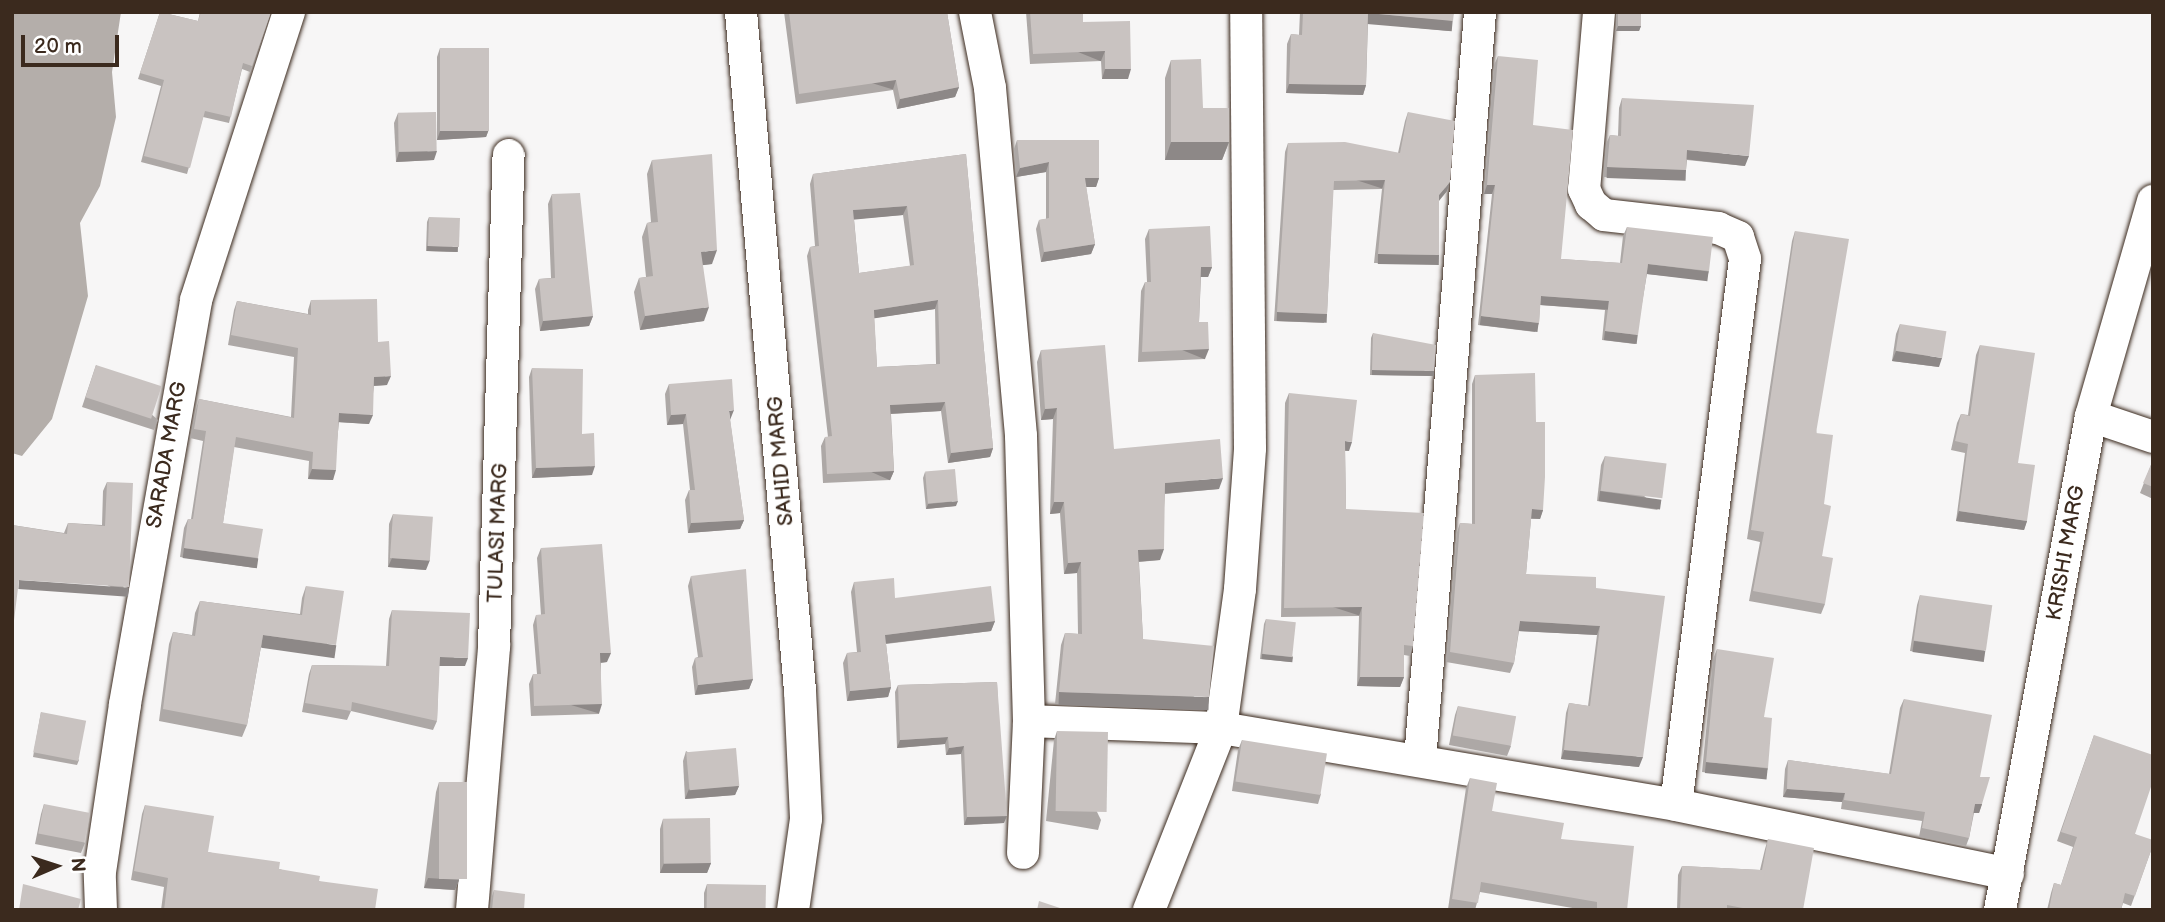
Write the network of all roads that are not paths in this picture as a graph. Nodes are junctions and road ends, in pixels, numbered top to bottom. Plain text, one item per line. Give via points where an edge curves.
1 (289, 12) edge
2 (741, 12) edge
3 (975, 12) edge
4 (1245, 12) edge
5 (1480, 12) edge
6 (1600, 12) edge
7 (509, 155) dead end
8 (2153, 201) edge
9 (2091, 416) junction
10 (2153, 437) edge
11 (1029, 721) junction
12 (1221, 728) junction
13 (1420, 760) junction
14 (1676, 806) junction
15 (1023, 853) dead end
16 (2008, 874) junction
17 (101, 910) edge
18 (472, 910) edge
19 (793, 910) edge
20 (1149, 910) edge
21 (2000, 910) edge

1 - 17 street, SARADA MARG via 196,300 125,704 100,872
2 - 19 street, SAHID MARG via 800,691 806,819
3 - 11 street via 990,88 1021,436
4 - 12 street via 1250,448 1240,589
5 - 13 street
6 - 14 street via 1584,189 1591,204 1604,215 1718,229 1738,237 1745,259
7 - 18 street, TULASI MARG via 495,646
8 - 9 street, KRISHI MARG
9 - 10 street
9 - 16 street, KRISHI MARG
11 - 12 street
11 - 15 street
12 - 13 street
12 - 20 street
13 - 14 street
14 - 16 street
16 - 21 street, KRISHI MARG

